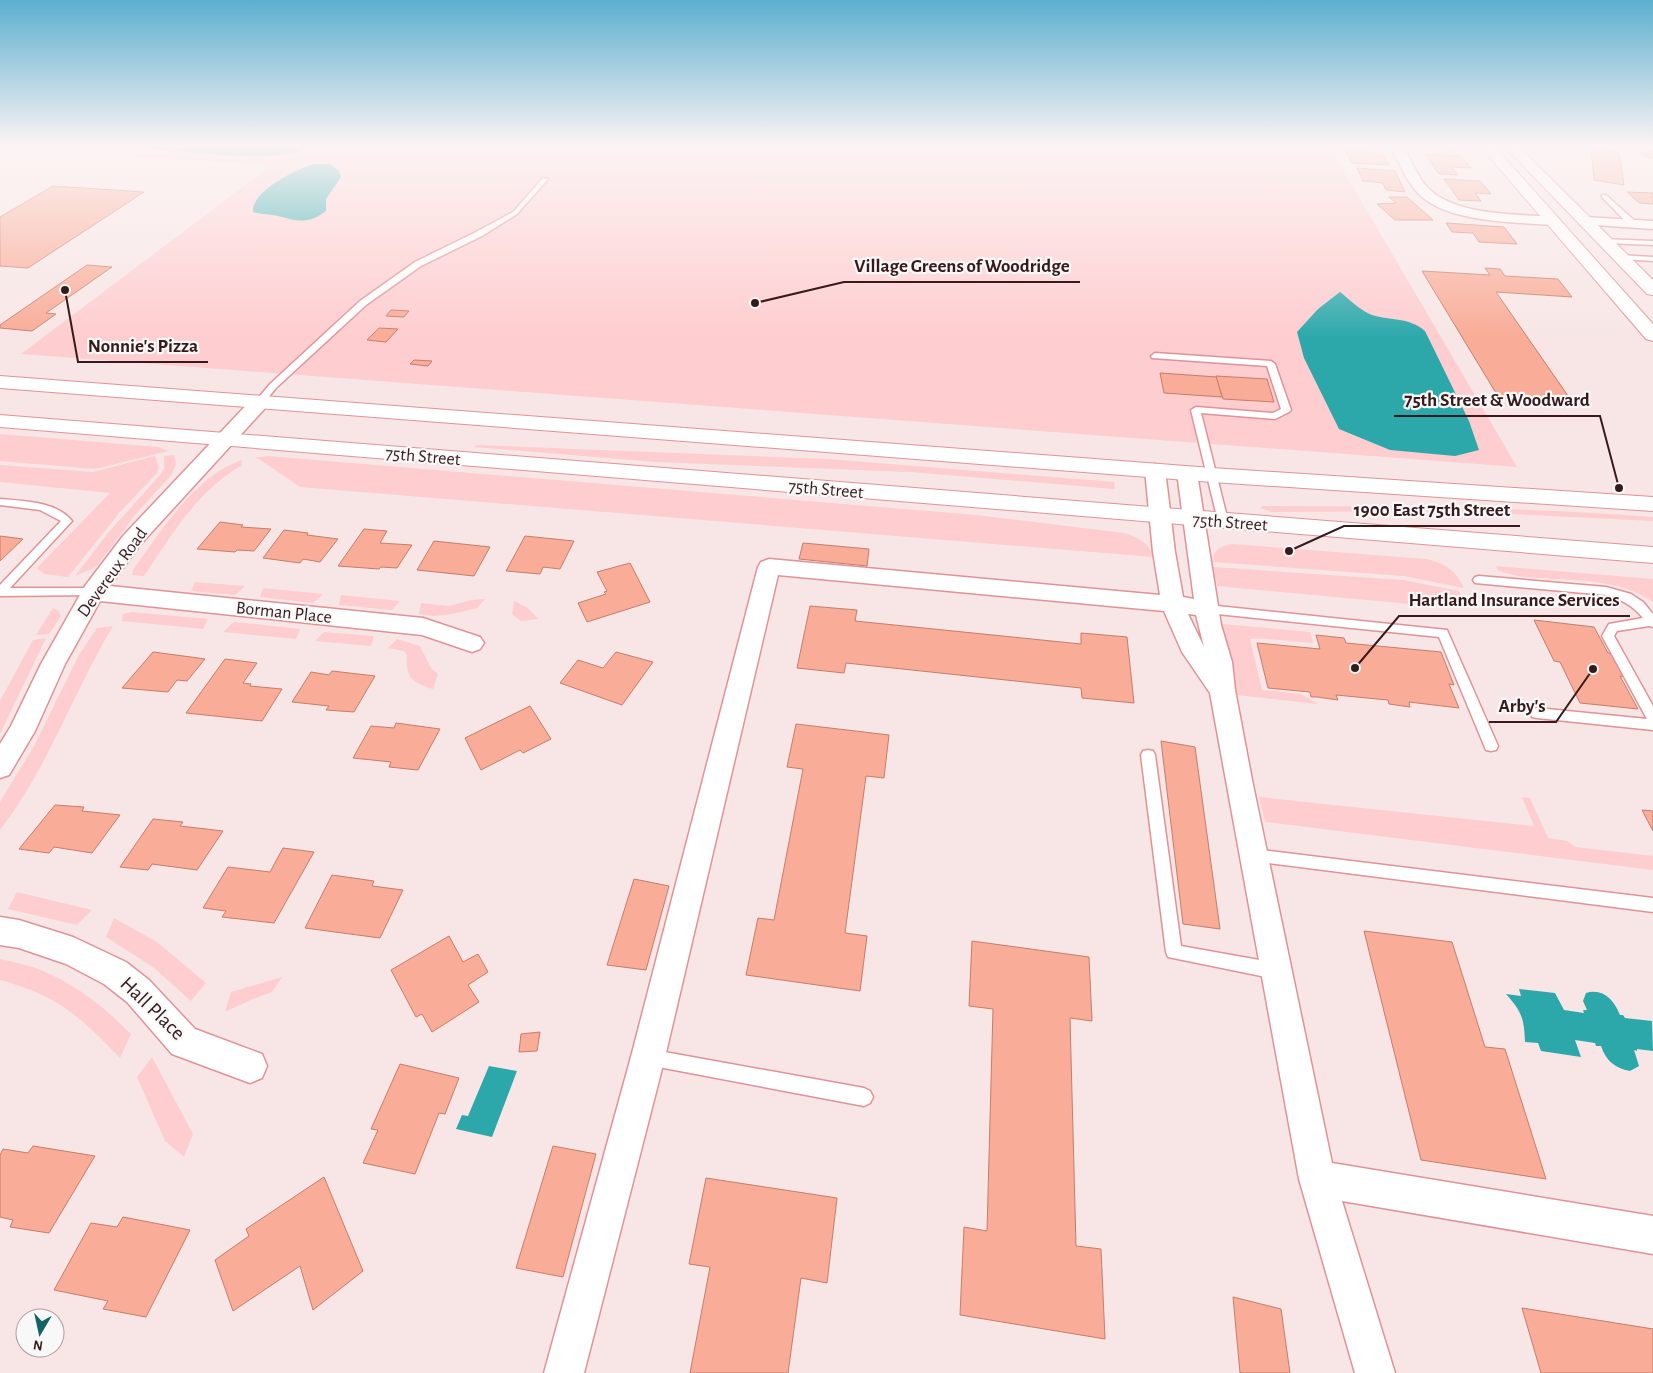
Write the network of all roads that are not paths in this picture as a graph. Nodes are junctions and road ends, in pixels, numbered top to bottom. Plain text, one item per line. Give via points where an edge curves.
1 (517, 210) edge
2 (1469, 210) edge
3 (1543, 210) edge
4 (1574, 210) edge
5 (1619, 210) edge
6 (1553, 221) junction
7 (1585, 222) junction
8 (1633, 224) junction
9 (1653, 225) edge
10 (1604, 241) junction
11 (1653, 243) edge
12 (1621, 257) junction
13 (1653, 259) edge
14 (1653, 290) edge
15 (1653, 335) edge
16 (1155, 356) dead end
17 (0, 382) edge
18 (260, 402) junction
19 (0, 422) edge
20 (223, 440) junction
21 (1155, 470) junction
22 (1187, 473) junction
23 (1212, 475) junction
24 (0, 502) edge
25 (1653, 504) edge
26 (1161, 516) junction
27 (1194, 519) junction
28 (1224, 522) junction
29 (1653, 556) edge
30 (1478, 580) dead end
31 (0, 591) edge
32 (93, 592) junction
33 (1174, 604) junction
34 (1208, 609) junction
35 (1652, 622) edge
36 (472, 643) dead end
37 (1222, 690) junction
38 (1537, 713) dead end
39 (1653, 718) edge
40 (1653, 725) edge
41 (1491, 746) dead end
42 (1148, 755) dead end
43 (0, 767) edge
44 (1253, 855) junction
45 (1653, 905) edge
46 (0, 931) edge
47 (1276, 972) junction
48 (648, 1057) junction
49 (250, 1066) dead end
50 (864, 1097) dead end
51 (1317, 1179) junction
52 (1653, 1235) edge
53 (564, 1373) edge
54 (1375, 1373) edge

1 - 18 lane via 418,264 363,303 273,386
2 - 6 street
3 - 6 main road
4 - 7 main road
5 - 8 lane
6 - 15 main road
7 - 8 street
7 - 10 main road
8 - 9 street
10 - 11 lane
10 - 12 main road
12 - 13 lane
12 - 14 main road
16 - 23 lane via 1271,364 1286,410 1275,416 1196,410
17 - 18 main road
18 - 20 street, Devereux Road
18 - 21 main road
19 - 20 main road, 75th Street
20 - 26 main road, 75th Street
20 - 32 street, Devereux Road via 131,542
21 - 22 main road
21 - 26 street
22 - 23 main road
22 - 27 street
23 - 25 main road
23 - 28 lane
24 - 31 lane via 41,506 67,521
26 - 27 main road, 75th Street
26 - 33 street via 1169,588
27 - 28 main road, 75th Street
27 - 34 street
28 - 29 main road, 75th Street
30 - 35 lane via 1606,591 1627,597 1639,605
31 - 32 lane
32 - 36 street, Borman Place via 405,625
32 - 43 street, Devereux Road
33 - 34 street
33 - 37 street via 1181,628 1199,663
33 - 48 street via 769,567
34 - 37 street via 1209,625 1220,662
34 - 41 lane via 1443,633
35 - 39 lane via 1614,627 1608,636
37 - 44 street
38 - 40 lane
42 - 47 lane via 1174,952
44 - 45 lane
44 - 47 street
46 - 49 street, Hall Place via 73,952 115,972 138,991 184,1042
47 - 51 street
48 - 50 lane
48 - 53 street
51 - 52 street
51 - 54 street

